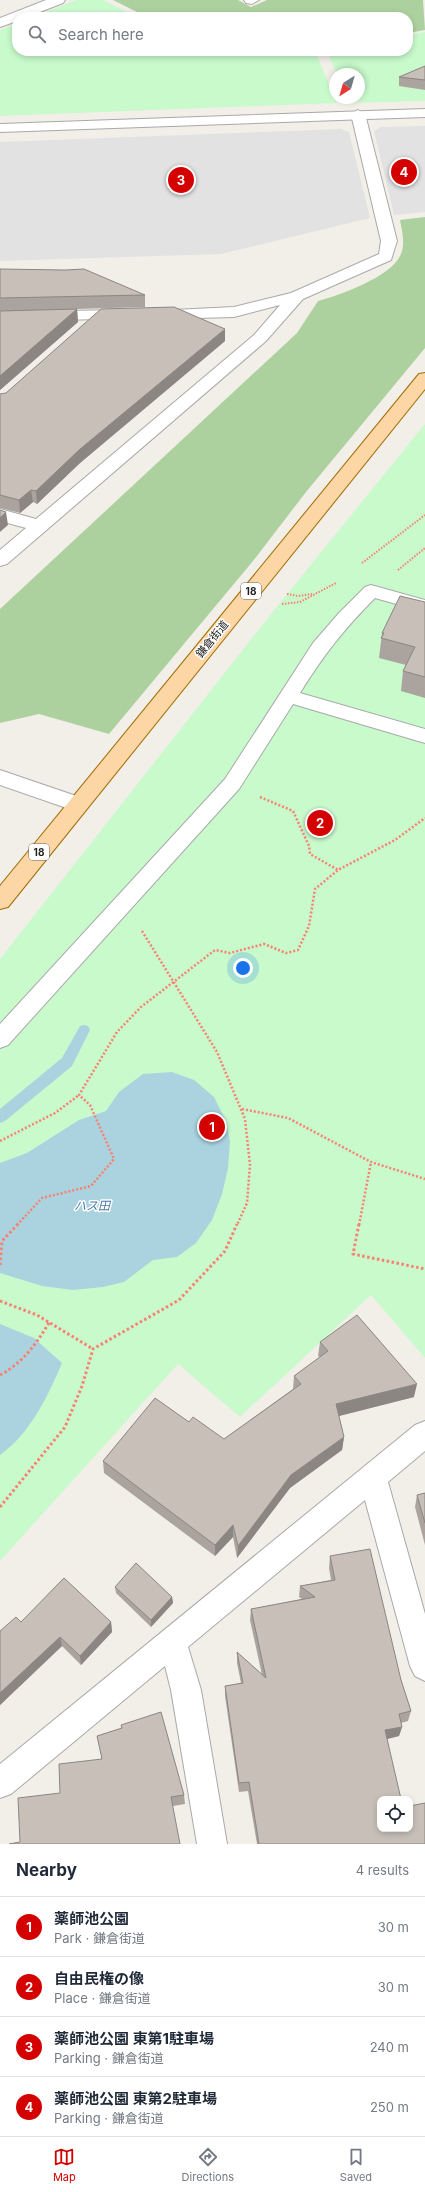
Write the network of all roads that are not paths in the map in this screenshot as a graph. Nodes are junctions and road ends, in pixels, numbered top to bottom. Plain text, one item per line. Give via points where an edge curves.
1 (58, 0) edge
2 (28, 12) edge
3 (12, 18) edge
4 (0, 23) edge
5 (425, 113) edge
6 (358, 114) junction
7 (0, 128) edge
8 (297, 296) junction
9 (96, 316) junction
10 (0, 317) edge
11 (79, 331) edge
12 (425, 378) edge
13 (0, 515) edge
14 (39, 526) junction
15 (0, 560) edge
16 (425, 606) edge
17 (289, 696) junction
18 (425, 736) edge
19 (0, 777) edge
20 (78, 804) junction
21 (0, 901) edge
22 (0, 1039) edge
23 (425, 1434) edge
24 (373, 1478) junction
25 (172, 1641) junction
26 (425, 1666) edge
27 (0, 1783) edge
28 (212, 1844) edge

1 - 2 street
3 - 4 street
5 - 6 street
6 - 7 street
6 - 8 street via 390,241 386,257
8 - 9 street via 234,312
8 - 14 street via 260,338
9 - 10 street
9 - 11 street
12 - 20 main road, 鎌倉街道 / 18
13 - 14 street
14 - 15 street
16 - 17 lane via 371,592 344,617 320,647
17 - 18 lane
17 - 22 lane via 232,784
19 - 20 street
20 - 21 main road, 鎌倉街道 / 18
23 - 24 street
24 - 25 street
24 - 26 street
25 - 27 street
25 - 28 street via 186,1690

